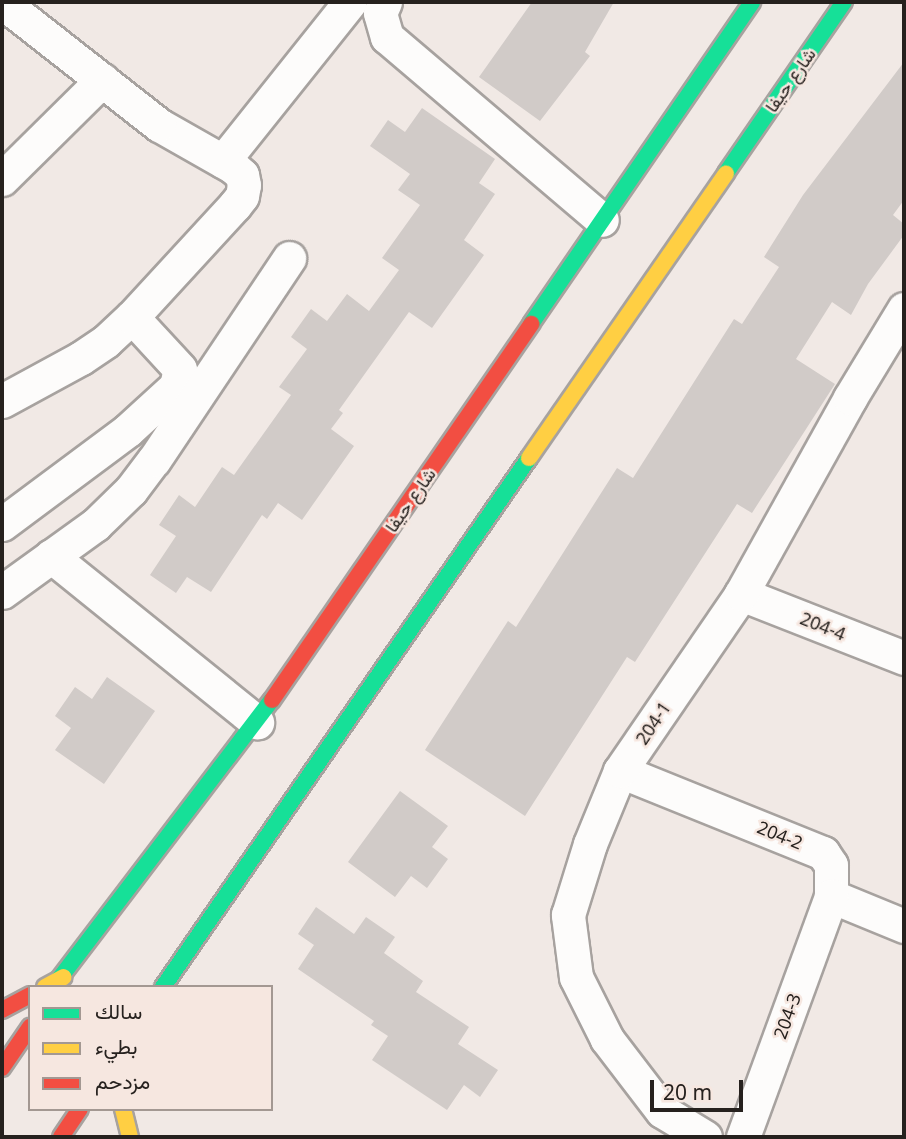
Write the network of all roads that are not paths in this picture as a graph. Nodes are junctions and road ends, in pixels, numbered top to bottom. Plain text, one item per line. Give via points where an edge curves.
1 (2, 2) edge
2 (349, 2) edge
3 (385, 2) edge
4 (752, 2) edge
5 (844, 2) edge
6 (102, 80) junction
7 (223, 161) junction
8 (2, 179) edge
9 (602, 220) junction
10 (289, 258) dead end
11 (904, 309) edge
12 (132, 317) junction
13 (2, 401) edge
14 (2, 524) edge
15 (51, 556) junction
16 (2, 592) edge
17 (741, 594) junction
18 (904, 658) edge
19 (257, 722) junction
20 (620, 771) junction
21 (831, 896) junction
22 (904, 926) edge
23 (58, 983) edge
24 (164, 985) edge
25 (28, 996) edge
26 (2, 1010) edge
27 (28, 1012) edge
28 (28, 1030) edge
29 (8, 1031) dead end
30 (2, 1068) edge
31 (79, 1111) edge
32 (124, 1111) edge
33 (61, 1137) edge
34 (130, 1137) edge
35 (705, 1137) edge
36 (743, 1137) edge

1 - 6 street
2 - 7 street
3 - 9 street via 380,13 387,37
4 - 9 main road, شارع حيفا
5 - 24 main road, شارع حيفا
6 - 7 street via 159,125
6 - 8 street
7 - 12 street via 242,175 242,196
9 - 19 main road, شارع حيفا
10 - 15 street via 131,490
11 - 17 street, 204-1
12 - 13 street via 81,358
12 - 14 street via 180,369 176,386 128,430
15 - 16 street
15 - 19 street
17 - 18 street, 204-4
17 - 20 street, 204-1
19 - 23 main road, شارع حيفا
20 - 21 street, 204-2 via 823,853 831,865
20 - 35 street, 204-1 via 568,915 576,977 607,1039 662,1111
21 - 22 street
21 - 36 street, 204-3
25 - 26 main road
27 - 29 main road
28 - 30 main road
31 - 33 main road
32 - 34 main road

